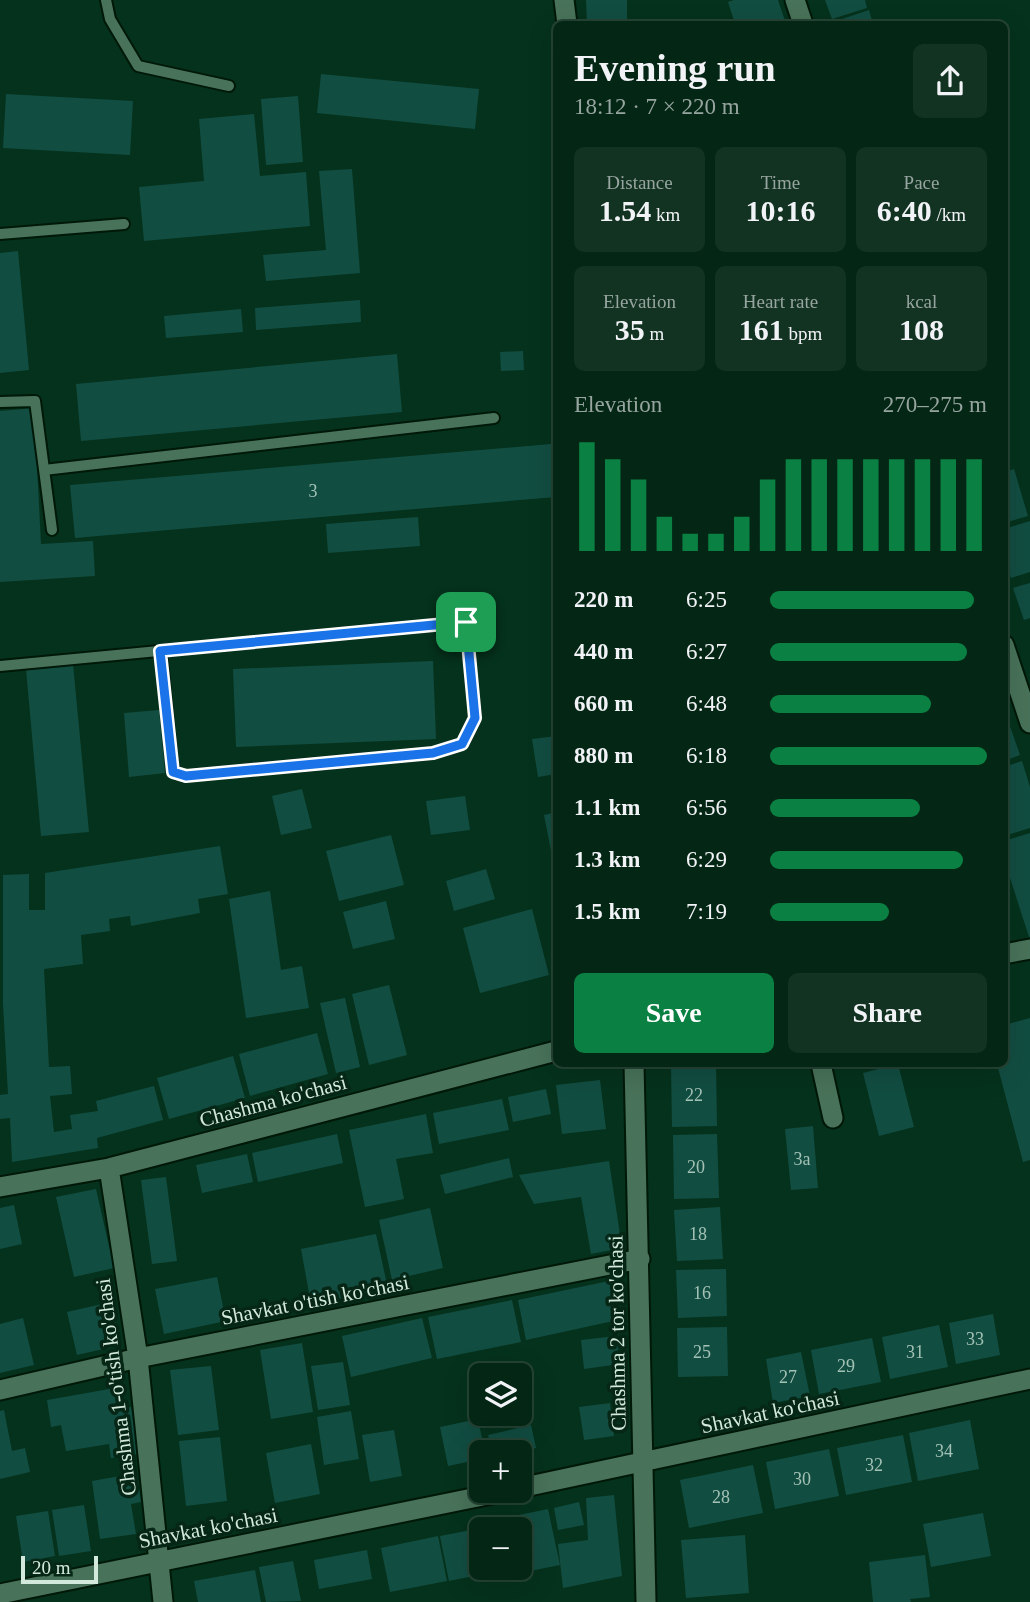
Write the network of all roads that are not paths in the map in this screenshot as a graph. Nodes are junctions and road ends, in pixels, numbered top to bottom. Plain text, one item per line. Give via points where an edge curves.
1 (106, 0) edge
2 (564, 0) edge
3 (795, 0) edge
4 (567, 21) edge
5 (802, 21) edge
6 (229, 86) dead end
7 (124, 224) dead end
8 (0, 234) edge
9 (0, 402) edge
10 (494, 418) dead end
11 (44, 470) junction
12 (52, 530) dead end
13 (160, 651) junction
14 (1008, 657) edge
15 (0, 666) edge
16 (1030, 723) edge
17 (1030, 949) edge
18 (1008, 953) edge
19 (553, 1052) edge
20 (634, 1067) edge
21 (822, 1067) edge
22 (834, 1118) dead end
23 (109, 1168) junction
24 (0, 1187) edge
25 (640, 1259) junction
26 (138, 1358) junction
27 (1030, 1379) edge
28 (0, 1390) edge
29 (642, 1463) junction
30 (532, 1486) edge
31 (469, 1499) edge
32 (158, 1560) junction
33 (0, 1594) edge
34 (163, 1602) edge
35 (646, 1602) edge

1 - 6 lane via 110,19 138,66
2 - 4 street
3 - 5 street
7 - 8 lane
9 - 11 lane via 35,401
10 - 11 lane
11 - 12 lane
13 - 13 lane via 466,622 475,718 462,744 433,753 186,776 173,772
13 - 15 lane
14 - 16 street
17 - 18 street
19 - 23 street, Chashma ko'chasi
20 - 25 street, Chashma 2 tor ko'chasi
21 - 22 street
23 - 24 street, Chashma ko'chasi
23 - 26 street, Chashma 1-o'tish ko'chasi
25 - 26 street, Shavkat o'tish ko'chasi
25 - 29 street, Chashma 2 tor ko'chasi
26 - 28 street, Shavkat o'tish ko'chasi
26 - 32 street, Chashma 1-o'tish ko'chasi
27 - 29 street, Shavkat ko'chasi
29 - 30 street, Shavkat ko'chasi
29 - 35 street, Chashma 2 tor ko'chasi
31 - 32 street, Shavkat ko'chasi
32 - 33 street, Shavkat ko'chasi
32 - 34 street, Chashma 1-o'tish ko'chasi

